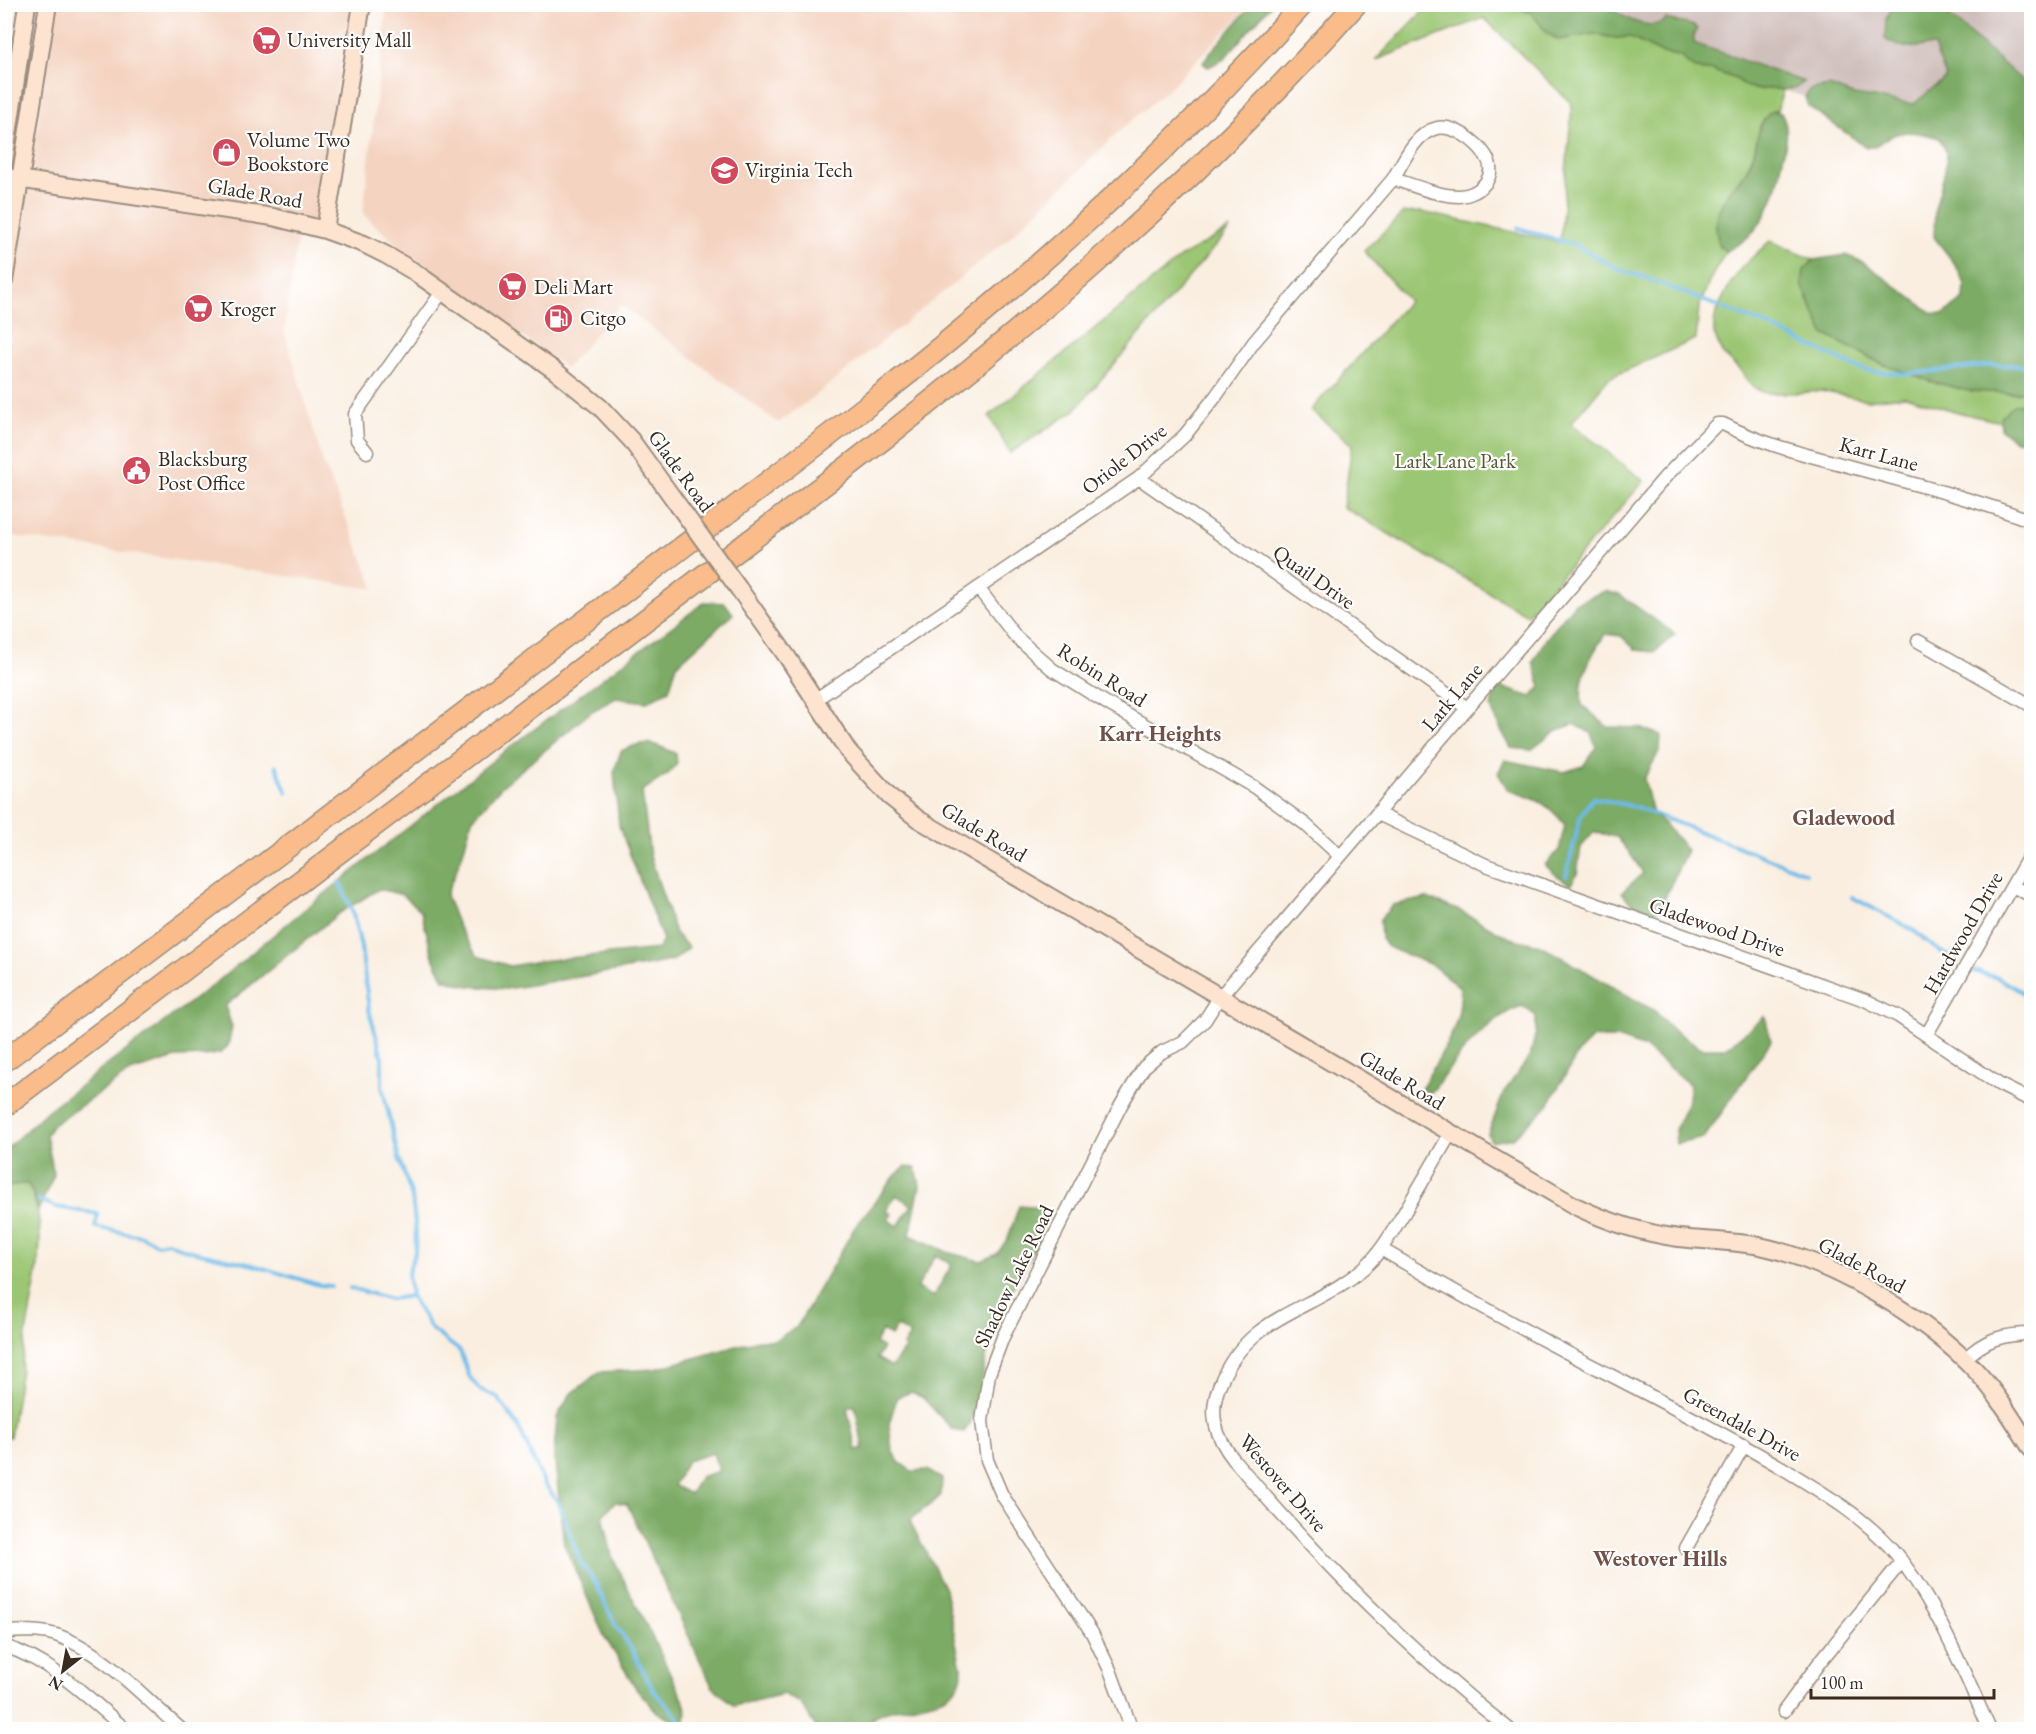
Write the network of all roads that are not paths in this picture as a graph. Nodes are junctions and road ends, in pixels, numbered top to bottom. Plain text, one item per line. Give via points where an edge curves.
1 (27, 4) edge
2 (48, 4) edge
3 (363, 4) edge
4 (1303, 4) edge
5 (1356, 4) edge
6 (4, 162) edge
7 (4, 177) edge
8 (1393, 179) junction
9 (21, 180) junction
10 (326, 230) junction
11 (4, 282) edge
12 (442, 292) junction
13 (1717, 423) joint
14 (368, 452) dead end
15 (1139, 478) junction
16 (2031, 521) edge
17 (978, 588) junction
18 (1918, 641) dead end
19 (815, 700) junction
20 (2031, 706) edge
21 (1467, 708) junction
22 (1377, 814) junction
23 (2031, 851) edge
24 (1340, 856) junction
25 (2012, 886) junction
26 (2031, 896) edge
27 (1219, 998) junction
28 (1927, 1034) junction
29 (4, 1062) edge
30 (2031, 1101) edge
31 (4, 1106) edge
32 (1450, 1134) junction
33 (1381, 1249) junction
34 (2031, 1334) edge
35 (1964, 1360) junction
36 (1744, 1445) junction
37 (2031, 1450) edge
38 (1686, 1548) dead end
39 (1902, 1561) junction
40 (4, 1632) edge
41 (4, 1646) edge
42 (1784, 1711) dead end
43 (126, 1730) edge
44 (182, 1730) edge
45 (1132, 1730) edge
46 (1510, 1730) edge
47 (1990, 1730) edge

1 - 6 street
2 - 9 street
3 - 10 street
4 - 29 highway via 1131,180 956,334 810,450
5 - 31 highway via 1186,179 1090,269 972,369
7 - 9 street, Glade Road
8 - 8 street, Oriole Drive via 1461,196 1480,190 1490,169 1486,155 1459,132 1446,127 1424,134
8 - 15 street, Oriole Drive via 1254,342 1185,435
9 - 10 street, Glade Road via 273,217
9 - 11 street
10 - 12 street, Glade Road via 386,255
12 - 14 street via 355,414 357,440
12 - 19 street, Glade Road, bridge via 600,407 645,457
13 - 16 street, Karr Lane via 1763,443 1941,490
13 - 21 street, Lark Lane via 1666,476
15 - 17 street, Oriole Drive
15 - 21 street, Quail Drive
17 - 19 street, Oriole Drive
17 - 24 street, Robin Road via 1016,637 1043,662 1108,704 1261,791
18 - 20 street
19 - 27 street, Glade Road via 836,736 864,771 918,819
21 - 22 street, Lark Lane
22 - 24 street, Lark Lane
22 - 28 street, Gladewood Drive via 1486,865 1864,1000
23 - 25 street, Hardwood Drive
24 - 27 street, Lark Lane
25 - 26 street
25 - 28 street, Hardwood Drive
27 - 32 street, Glade Road
27 - 45 street, Shadow Lake Road via 1205,1020 1183,1041 1144,1067 1121,1105 1003,1336 989,1374 982,1421 987,1460 1002,1495 1092,1633
28 - 30 street, Gladewood Drive
32 - 33 street, Westover Drive
32 - 35 street, Glade Road via 1575,1206 1611,1222 1676,1238 1758,1246 1819,1265 1917,1321
33 - 36 street, Greendale Drive via 1528,1332
33 - 46 street, Westover Drive via 1346,1282 1289,1311 1248,1340 1229,1364 1216,1393 1216,1432 1239,1467 1355,1593
34 - 35 street via 1998,1337 1979,1346
35 - 37 street, Glade Road via 2008,1412
36 - 38 street
36 - 39 street, Greendale Drive via 1849,1511
39 - 42 street
39 - 47 street, Greendale Drive via 1932,1609
40 - 44 street via 31,1631 75,1643 96,1655
41 - 43 street via 55,1670

